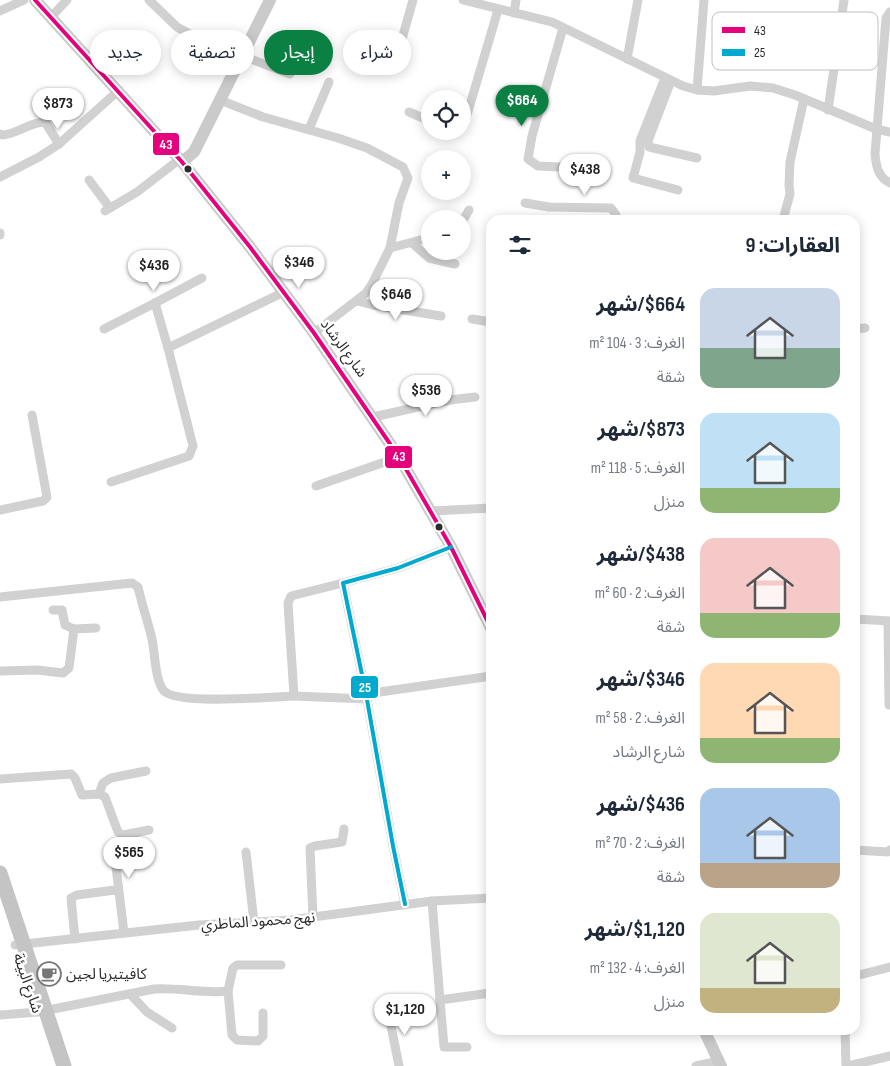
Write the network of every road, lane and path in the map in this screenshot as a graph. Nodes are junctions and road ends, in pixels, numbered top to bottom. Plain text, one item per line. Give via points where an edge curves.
1 (24, 0) edge
2 (35, 0) edge
3 (67, 0) edge
4 (150, 0) edge
5 (270, 0) edge
6 (413, 0) edge
7 (463, 0) edge
8 (516, 0) edge
9 (638, 0) edge
10 (704, 0) edge
11 (498, 10) junction
12 (0, 11) edge
13 (890, 12) edge
14 (514, 13) junction
15 (51, 17) junction
16 (563, 28) junction
17 (186, 30) edge
18 (405, 30) edge
19 (254, 33) edge
20 (627, 59) junction
21 (834, 70) edge
22 (233, 75) edge
23 (668, 79) junction
24 (329, 82) dead end
25 (118, 90) junction
26 (697, 90) junction
27 (804, 99) junction
28 (220, 100) junction
29 (471, 101) edge
30 (828, 110) junction
31 (409, 112) dead end
32 (421, 117) edge
33 (309, 129) junction
34 (876, 129) junction
35 (890, 132) edge
36 (0, 134) edge
37 (59, 144) junction
38 (698, 158) dead end
39 (181, 161) junction
40 (581, 168) dead end
41 (0, 177) edge
42 (89, 180) dead end
43 (890, 183) edge
44 (678, 190) dead end
45 (525, 203) dead end
46 (616, 215) edge
47 (784, 215) edge
48 (421, 239) edge
49 (412, 243) junction
50 (390, 248) junction
51 (455, 264) dead end
52 (202, 278) dead end
53 (284, 292) junction
54 (357, 301) junction
55 (154, 304) junction
56 (441, 316) dead end
57 (472, 319) dead end
58 (486, 321) edge
59 (860, 328) edge
60 (865, 328) dead end
61 (104, 329) dead end
62 (314, 333) junction
63 (168, 348) junction
64 (475, 397) dead end
65 (32, 415) dead end
66 (373, 417) junction
67 (399, 457) junction
68 (111, 482) dead end
69 (316, 486) dead end
70 (486, 508) edge
71 (0, 510) edge
72 (432, 512) junction
73 (452, 547) junction
74 (343, 583) junction
75 (0, 597) edge
76 (53, 610) dead end
77 (486, 615) edge
78 (860, 619) edge
79 (889, 621) edge
80 (96, 628) dead end
81 (74, 630) junction
82 (0, 670) edge
83 (486, 677) edge
84 (294, 696) junction
85 (367, 696) junction
86 (889, 705) edge
87 (146, 770) dead end
88 (0, 778) edge
89 (99, 794) junction
90 (344, 829) dead end
91 (149, 830) dead end
92 (860, 850) edge
93 (890, 850) edge
94 (246, 852) dead end
95 (116, 867) dead end
96 (0, 873) edge
97 (118, 892) junction
98 (486, 898) edge
99 (0, 900) edge
100 (432, 901) junction
101 (405, 904) junction
102 (312, 917) junction
103 (254, 922) junction
104 (124, 933) junction
105 (75, 938) junction
106 (19, 944) junction
107 (281, 966) dead end
108 (890, 967) edge
109 (860, 975) edge
110 (228, 991) junction
111 (130, 994) junction
112 (486, 994) edge
113 (440, 1000) junction
114 (41, 1011) junction
115 (388, 1011) dead end
116 (263, 1013) dead end
117 (0, 1015) edge
118 (172, 1028) dead end
119 (706, 1035) edge
120 (845, 1035) edge
121 (467, 1047) dead end
122 (890, 1056) edge
123 (720, 1063) edge
124 (55, 1066) edge
125 (64, 1066) edge
126 (399, 1066) edge
127 (696, 1066) edge
128 (847, 1066) edge

1 - 12 street
2 - 15 street, شارع الرشاد
3 - 15 street
4 - 17 street
5 - 19 street
6 - 18 street
7 - 11 street
8 - 14 street
9 - 20 street
10 - 26 street
11 - 14 street
11 - 29 street
13 - 34 street via 886,18
14 - 16 street via 552,22
15 - 25 street, شارع الرشاد
16 - 20 street
16 - 40 street via 528,159 538,166
20 - 23 street
21 - 30 street
22 - 28 street
23 - 26 street
23 - 38 street via 648,141 649,148
23 - 44 street via 640,141 633,178
24 - 33 street
25 - 37 street
25 - 39 street, شارع الرشاد
26 - 27 street via 750,86 773,88
27 - 30 street
27 - 47 street via 790,162 790,194
28 - 33 street via 263,117
28 - 39 street via 194,152
30 - 34 street
31 - 32 street
33 - 50 street via 367,148 403,167 408,178
34 - 35 street
34 - 43 street via 876,169
36 - 37 street via 11,135 37,122 45,122
37 - 41 street
39 - 42 street via 107,209
39 - 53 street, شارع الرشاد
45 - 46 street via 549,207 611,208
48 - 49 street
49 - 50 street
49 - 51 street via 429,258
50 - 54 street via 372,284
52 - 55 street
53 - 62 street, شارع الرشاد
53 - 63 street
54 - 56 street
54 - 62 street
55 - 61 street
55 - 63 street
57 - 58 street
59 - 60 street
62 - 66 street, شارع الرشاد
63 - 68 street via 193,446 189,456
64 - 66 street
65 - 71 street via 47,497 43,501
66 - 67 street, شارع الرشاد
67 - 69 street
67 - 72 street, شارع الرشاد
70 - 72 street
72 - 73 street, شارع الرشاد
73 - 74 street via 398,568
73 - 77 street, شارع الرشاد
74 - 84 street via 292,596 288,603
74 - 85 street
75 - 84 street via 132,583 138,587 152,639 158,679 165,692 172,696 212,699
76 - 81 street via 62,610 65,625
78 - 79 street
79 - 86 street
80 - 81 street
81 - 82 street via 69,668 63,673
83 - 85 street
84 - 85 street
85 - 101 street
87 - 89 street via 102,783
88 - 89 street via 71,774 76,778 82,796
89 - 91 street via 105,797 118,832 123,835
90 - 102 street via 342,842 310,848
92 - 93 street
94 - 103 street
95 - 97 street
96 - 106 main road, شارع البيئة
97 - 104 street
97 - 105 street via 71,898
98 - 100 street, نهج محمود الماطري
99 - 106 main road, شارع البيئة
100 - 101 street, نهج محمود الماطري
100 - 113 street
101 - 102 street, نهج محمود الماطري
102 - 103 street, نهج محمود الماطري
103 - 104 street, نهج محمود الماطري
104 - 105 street, نهج محمود الماطري
105 - 106 street, نهج محمود الماطري
106 - 114 main road, شارع البيئة
107 - 110 street via 237,965 233,968
108 - 109 street
110 - 111 street via 171,988
110 - 116 street via 232,1035 237,1040 258,1041 263,1036
111 - 114 street
111 - 118 street via 147,1012
112 - 113 street
113 - 121 street via 444,1047
114 - 117 street
114 - 124 main road, شارع البيئة
114 - 125 main road, شارع البيئة
115 - 126 street
119 - 123 street
120 - 128 street
122 - 128 street
123 - 127 street

